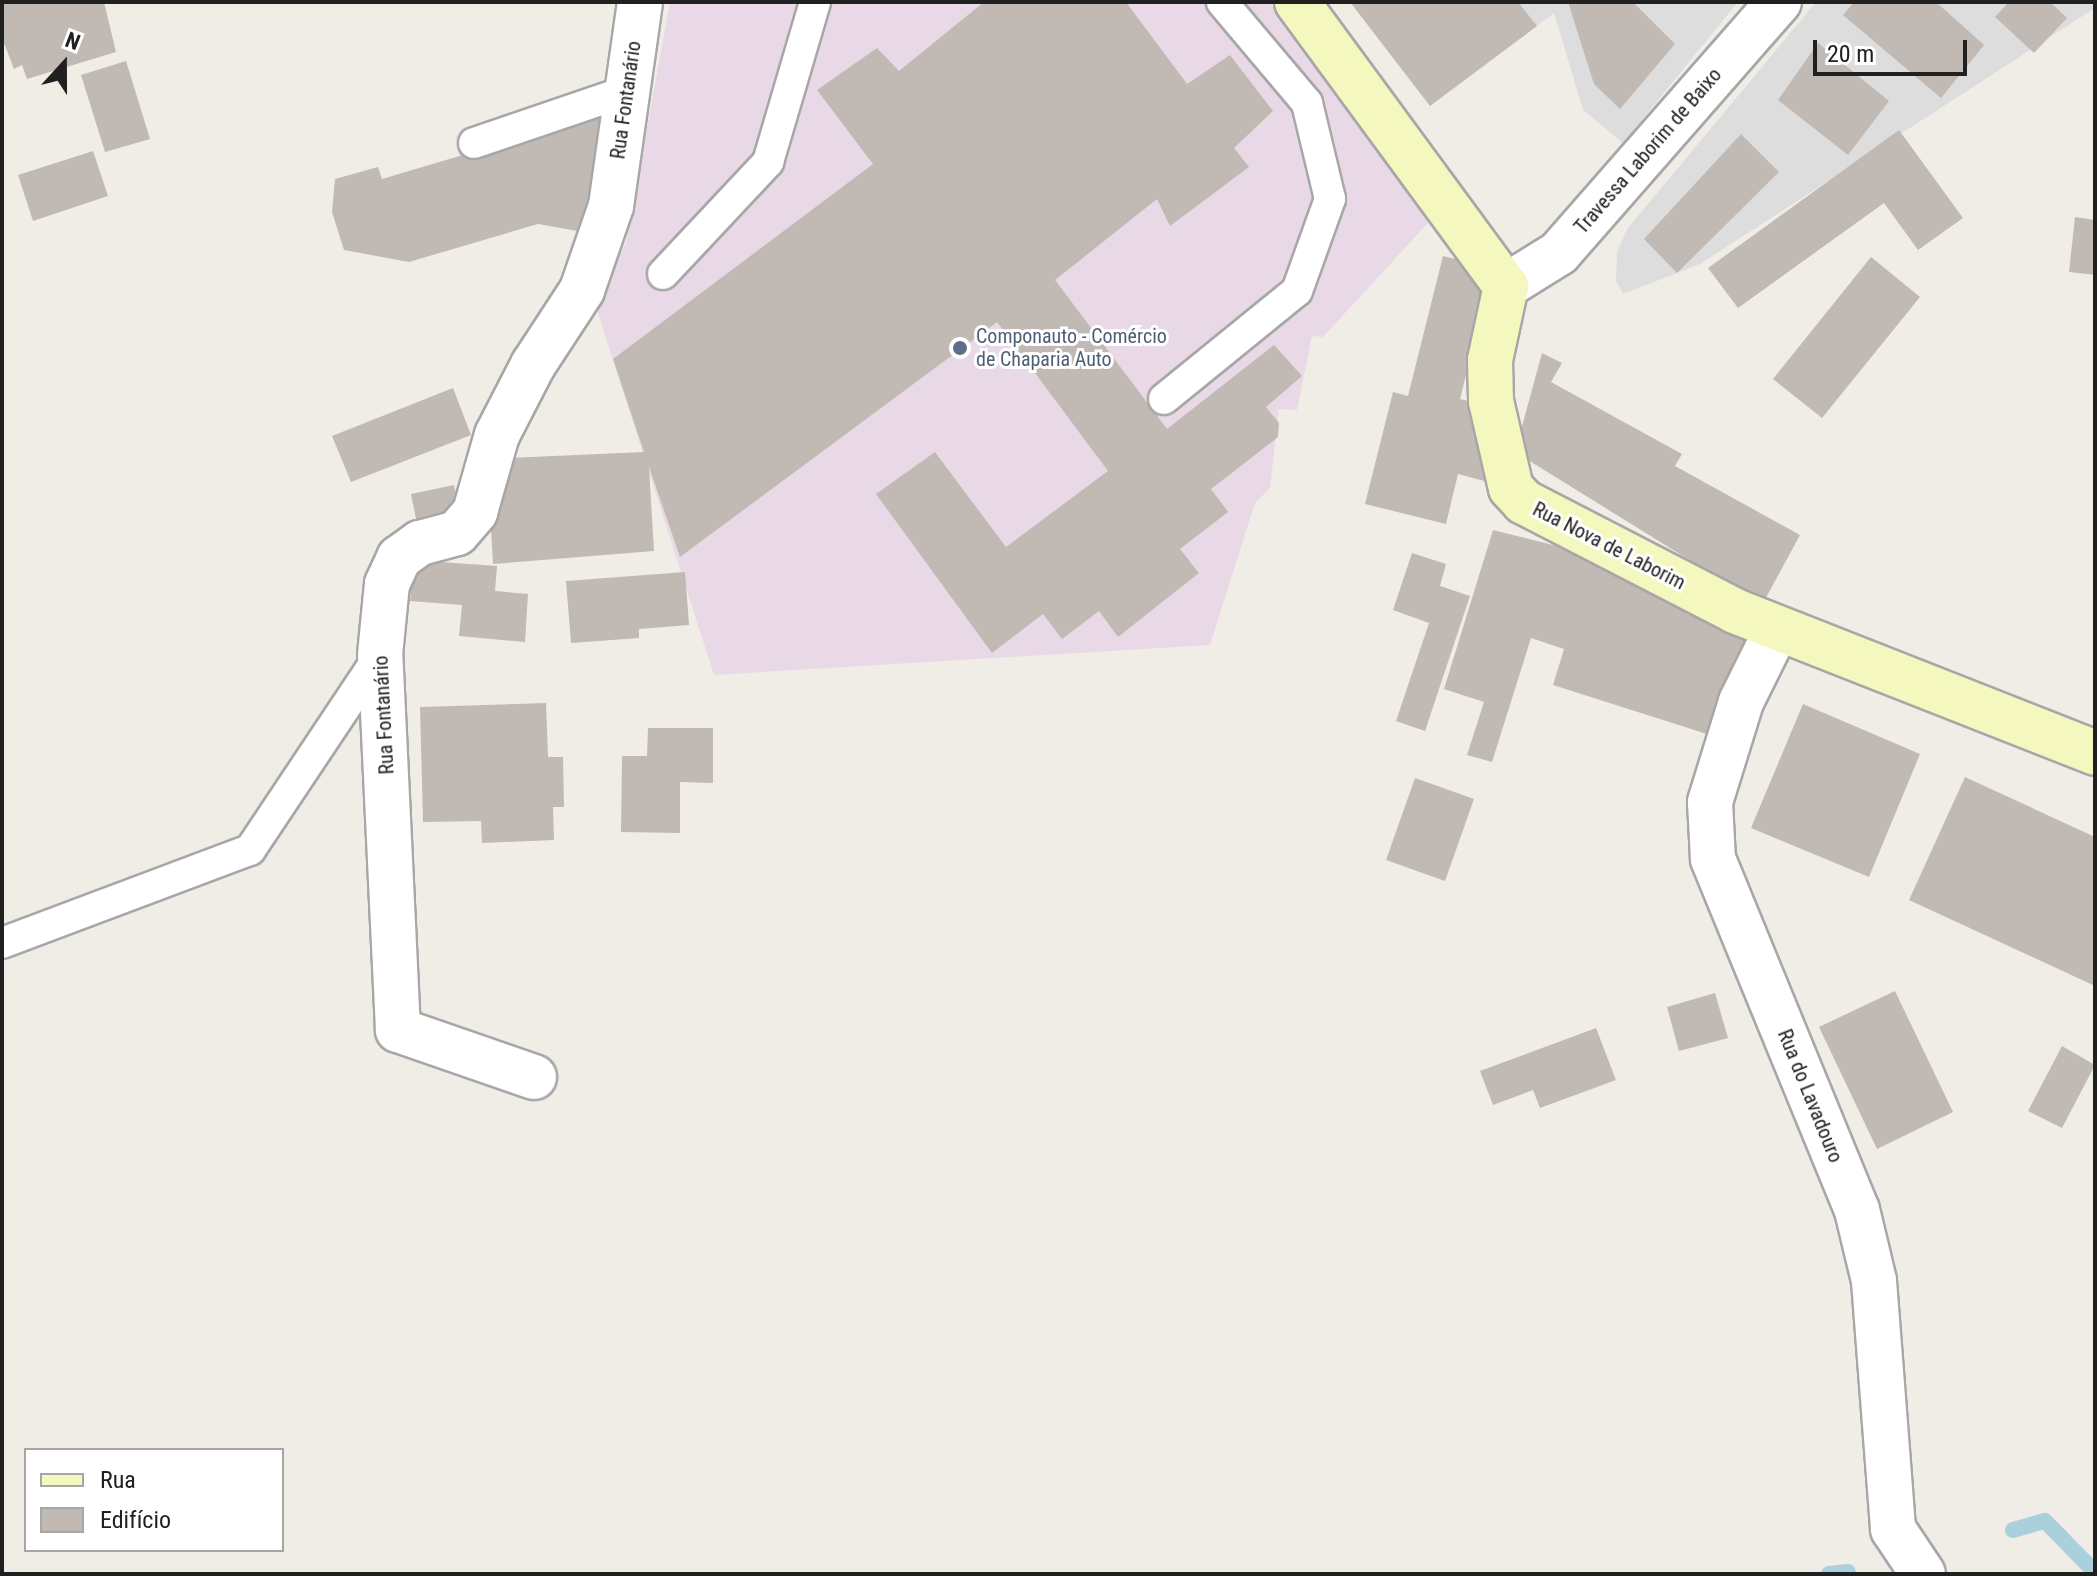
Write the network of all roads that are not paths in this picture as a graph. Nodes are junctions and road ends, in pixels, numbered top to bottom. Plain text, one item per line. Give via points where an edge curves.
1 (640, 2) edge
2 (815, 2) edge
3 (1222, 2) edge
4 (1297, 2) edge
5 (1779, 2) edge
6 (627, 91) junction
7 (474, 143) dead end
8 (663, 274) dead end
9 (1506, 286) junction
10 (1164, 399) dead end
11 (1777, 629) junction
12 (380, 655) junction
13 (2095, 753) edge
14 (2, 943) edge
15 (534, 1077) dead end
16 (1923, 1574) edge

1 - 6 street, Rua Fontanário
2 - 8 lane via 768,162
3 - 10 lane via 1307,103 1330,199 1297,291
4 - 9 street
5 - 9 street, Travessa Laborim de Baixo via 1559,253
6 - 7 lane
6 - 12 street, Rua Fontanário via 611,206 582,290 533,365 497,435 475,512 457,533 420,543 399,558 387,584
9 - 11 street, Rua Nova de Laborim via 1490,360 1491,401 1511,488 1524,502 1583,536
11 - 13 street, Rua Nova de Laborim
11 - 16 street, Rua do Lavadouro via 1741,702 1710,802 1713,859 1857,1210 1874,1281 1893,1529
12 - 14 lane via 250,850
12 - 15 street, Rua Fontanário via 398,1030

